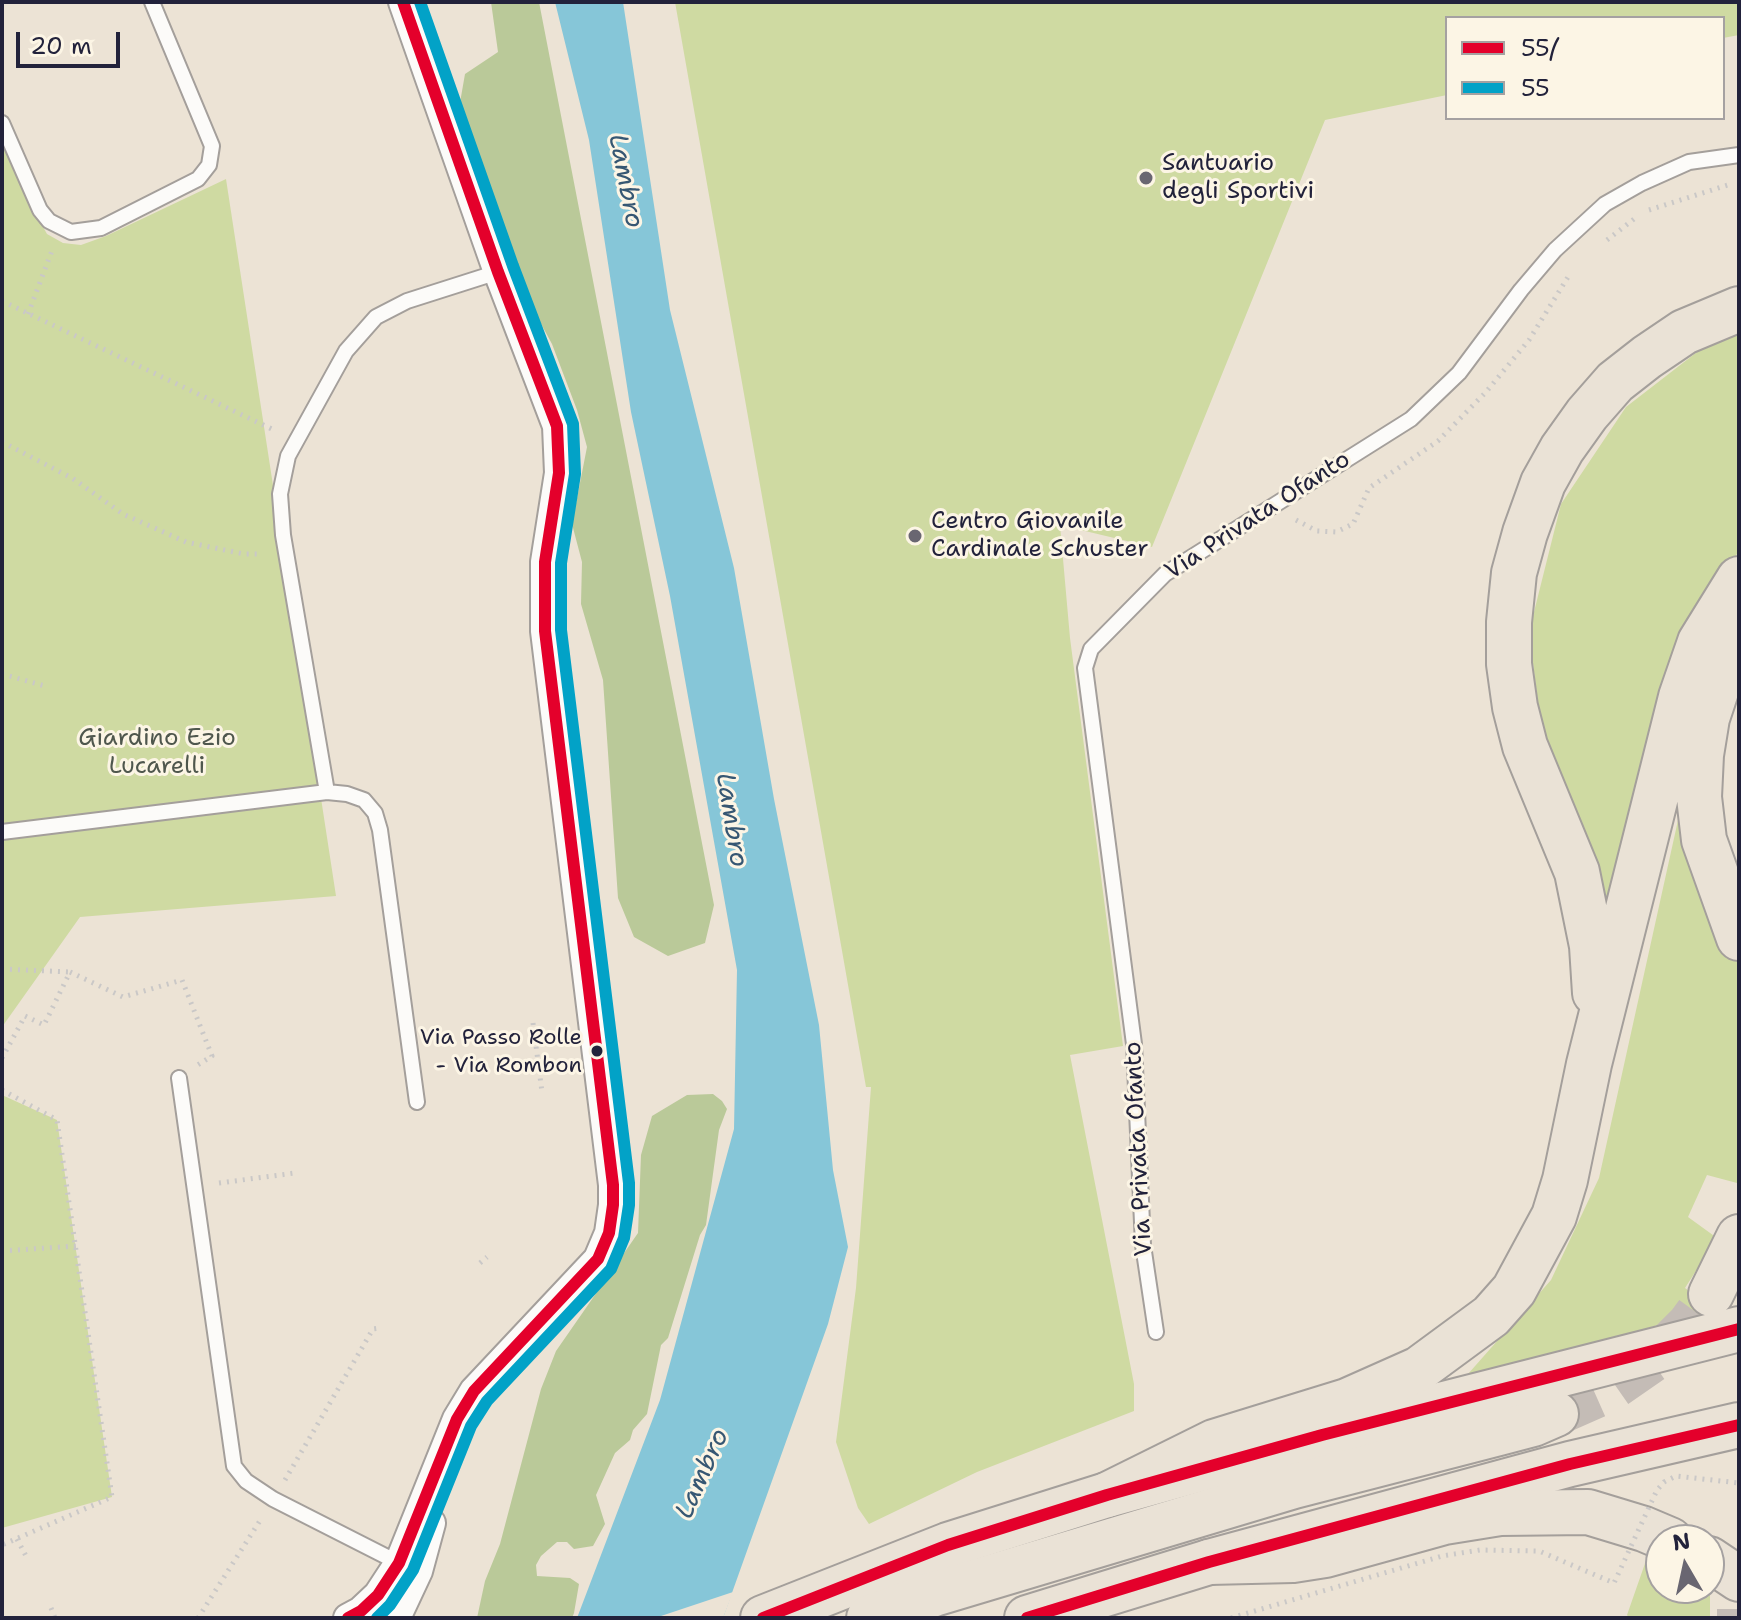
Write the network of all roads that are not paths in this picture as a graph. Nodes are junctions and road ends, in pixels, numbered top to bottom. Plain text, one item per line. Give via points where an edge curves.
1 (152, 2) edge
2 (403, 2) edge
3 (2, 123) edge
4 (1739, 155) edge
5 (498, 272) junction
6 (1739, 309) edge
7 (1739, 579) edge
8 (1739, 641) edge
9 (327, 792) junction
10 (2, 832) edge
11 (1739, 938) edge
12 (1589, 1064) junction
13 (179, 1078) road end
14 (417, 1102) dead end
15 (1739, 1237) edge
16 (1711, 1294) tunnel mouth
17 (1739, 1329) edge
18 (1156, 1332) dead end
19 (1556, 1414) tunnel mouth
20 (1739, 1425) edge
21 (1107, 1495) junction
22 (1645, 1529) edge
23 (412, 1548) junction
24 (1209, 1562) junction
25 (348, 1618) edge
26 (396, 1618) edge
27 (763, 1618) edge
28 (869, 1618) edge
29 (1027, 1618) edge

1 - 3 lane via 212,146 209,165 198,179 101,228 71,232 40,210
2 - 5 street
4 - 18 lane, Via Privata Ofanto via 1689,162 1605,204 1555,250 1459,373 1411,419 1165,574 1091,649 1085,668 1134,1044 1143,1245
5 - 9 lane via 407,301 376,317 346,351 288,456 280,494 286,554
5 - 23 street via 557,426 558,487 544,570 545,631 613,1205 598,1259 479,1384 463,1408
6 - 12 main road via 1684,332 1647,357 1587,414 1543,483 1514,573 1509,664 1515,707 1525,746 1577,872 1592,946 1595,997
7 - 12 main road via 1700,642 1681,697
8 - 11 main road via 1707,718 1699,797 1704,840
9 - 10 lane
9 - 14 lane via 364,800 380,830
12 - 21 main road via 1554,1216 1514,1290 1491,1316 1419,1369 1347,1401 1214,1442
13 - 23 lane via 234,1466 273,1499
15 - 16 main road
17 - 21 main road
19 - 28 main road via 1294,1486
20 - 24 main road via 1570,1464
21 - 27 main road via 948,1545
22 - 24 main road via 1588,1512 1515,1512 1444,1522 1314,1557
23 - 25 street via 378,1595
23 - 26 street via 413,1583
24 - 29 main road

